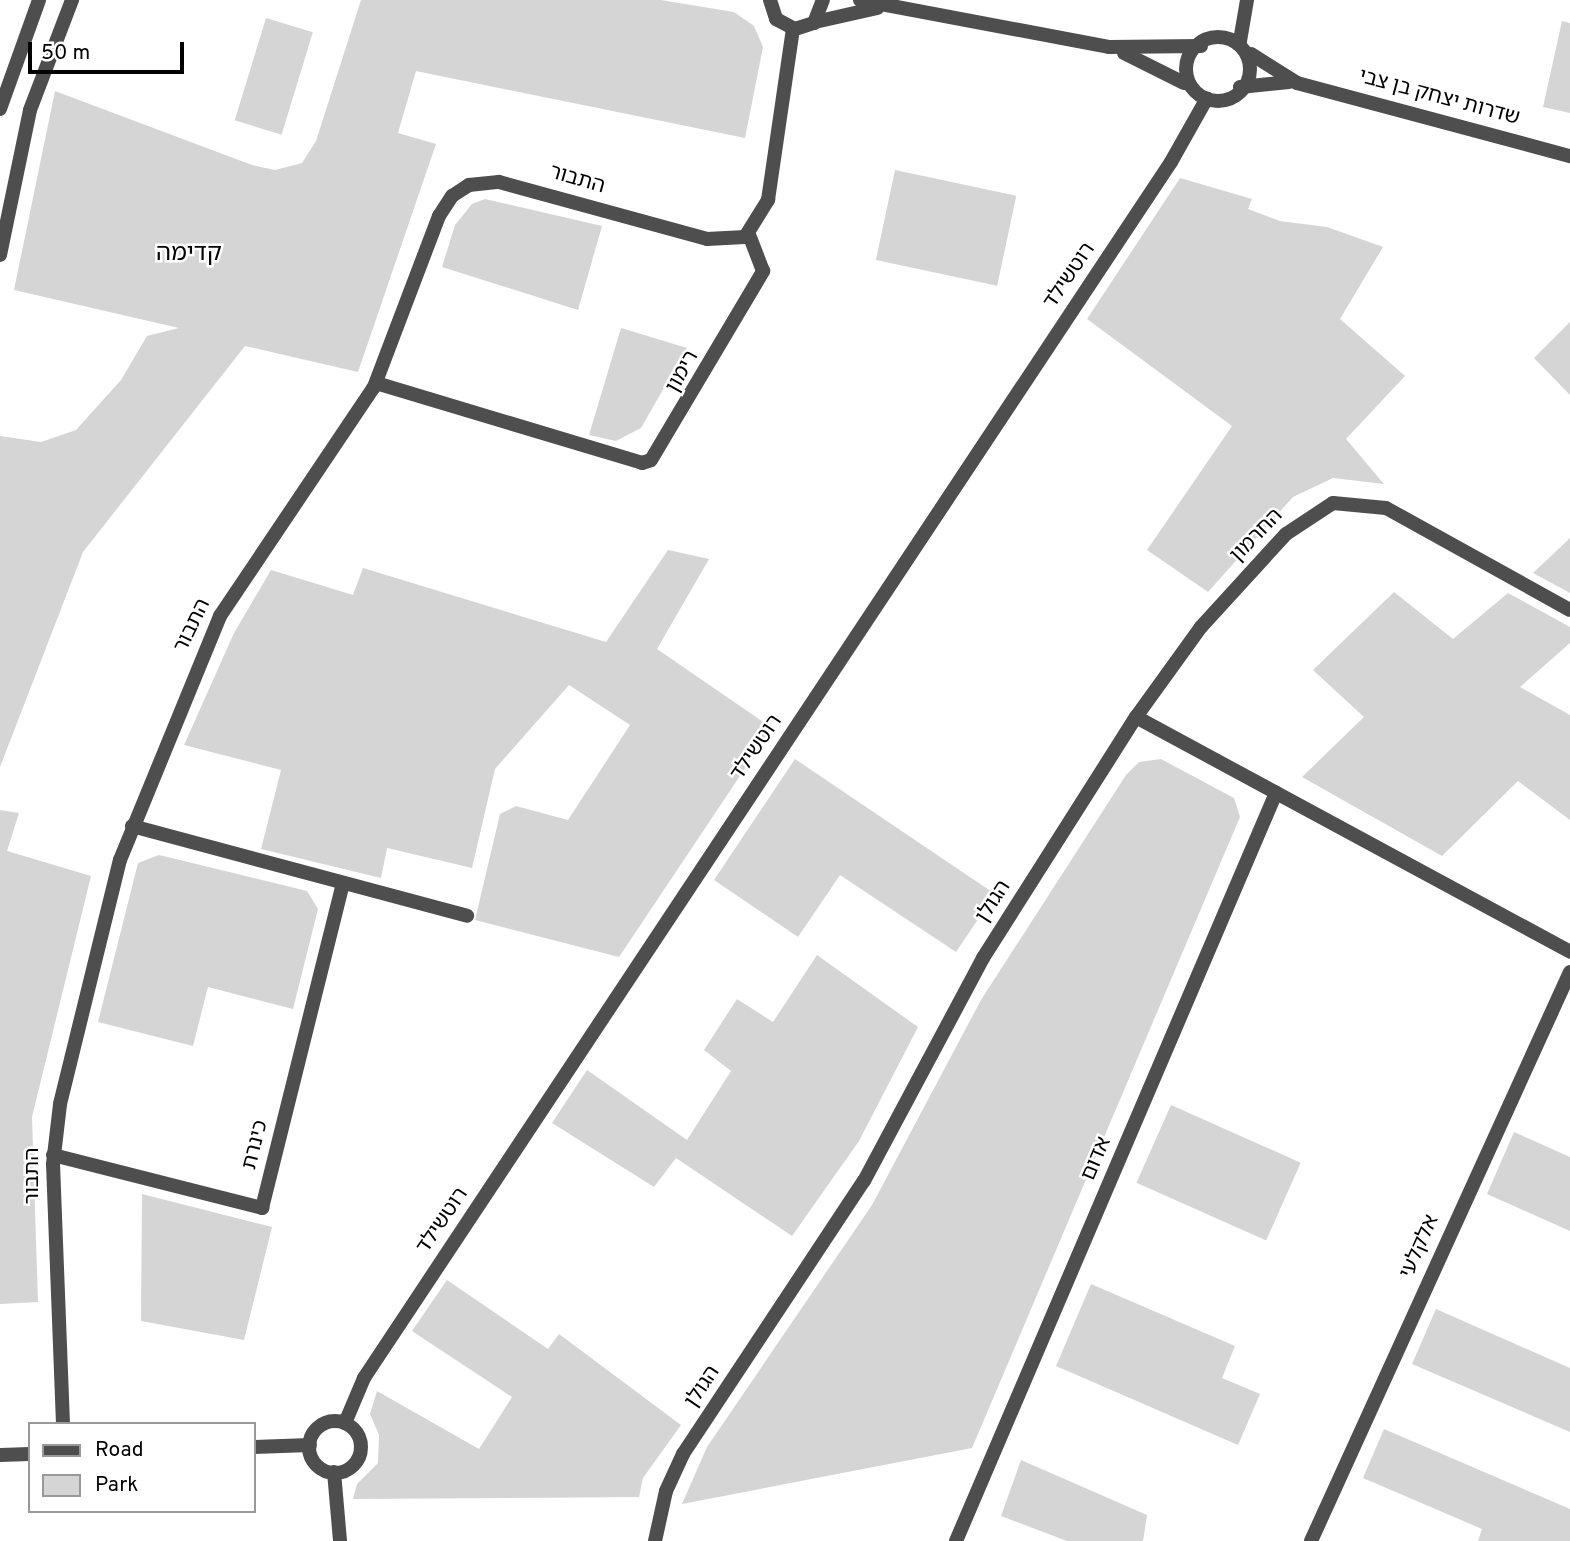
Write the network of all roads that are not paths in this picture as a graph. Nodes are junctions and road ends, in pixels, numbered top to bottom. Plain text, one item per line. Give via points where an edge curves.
1 (39, 0) edge
2 (72, 0) edge
3 (756, 0) edge
4 (771, 0) edge
5 (823, 0) edge
6 (860, 0) edge
7 (1247, 0) edge
8 (888, 8) junction
9 (774, 16) junction
10 (814, 23) junction
11 (793, 29) junction
12 (1240, 41) junction
13 (1201, 46) junction
14 (1109, 47) junction
15 (1251, 54) junction
16 (1184, 83) junction
17 (1297, 83) junction
18 (1239, 88) junction
19 (1207, 98) junction
20 (0, 109) edge
21 (1570, 156) edge
22 (749, 234) junction
23 (0, 255) edge
24 (376, 383) junction
25 (1570, 610) edge
26 (1136, 717) junction
27 (1276, 793) junction
28 (132, 826) junction
29 (342, 883) junction
30 (467, 916) dead end
31 (1570, 952) edge
32 (1570, 972) edge
33 (53, 1155) junction
34 (63, 1422) edge
35 (345, 1423) junction
36 (310, 1445) junction
37 (256, 1447) edge
38 (28, 1454) edge
39 (0, 1455) edge
40 (334, 1472) junction
41 (340, 1541) edge
42 (655, 1541) edge
43 (956, 1541) edge
44 (1311, 1541) edge

1 - 20 street
2 - 23 street via 34,98
3 - 9 street
4 - 9 street
5 - 10 street
6 - 8 street
7 - 12 street
8 - 10 street
8 - 14 street
9 - 11 street
10 - 11 street
11 - 22 street via 768,200
12 - 13 street
12 - 15 street
13 - 14 street
13 - 16 street via 1184,65
14 - 16 street
15 - 17 street, שדרות יצחק בן צבי
15 - 18 street via 1253,67
16 - 19 street
17 - 18 street, שדרות יצחק בן צבי
17 - 21 street, שדרות יצחק בן צבי
18 - 19 street
19 - 35 street, רוטשילד via 1171,162 365,1378
22 - 24 street, התבור via 719,241 510,183 469,185 439,216
22 - 24 street, רימון via 763,271 652,460 642,463
24 - 28 street, התבור via 231,596
25 - 26 street, החרמון via 1386,508 1333,503 1286,534 1201,627
26 - 27 street
26 - 42 street, הגולן via 979,966 864,1181 683,1454 666,1491
27 - 31 street
27 - 43 street, אדום
28 - 29 street
28 - 33 street, התבור via 74,1045
29 - 30 street
29 - 33 street, כינרת via 262,1208
32 - 44 street, אלקלעי
33 - 34 street, התבור
35 - 36 street via 322,1425
35 - 40 street via 359,1437 360,1453 352,1466
36 - 37 street
36 - 40 street via 318,1466
38 - 39 street
40 - 41 street

